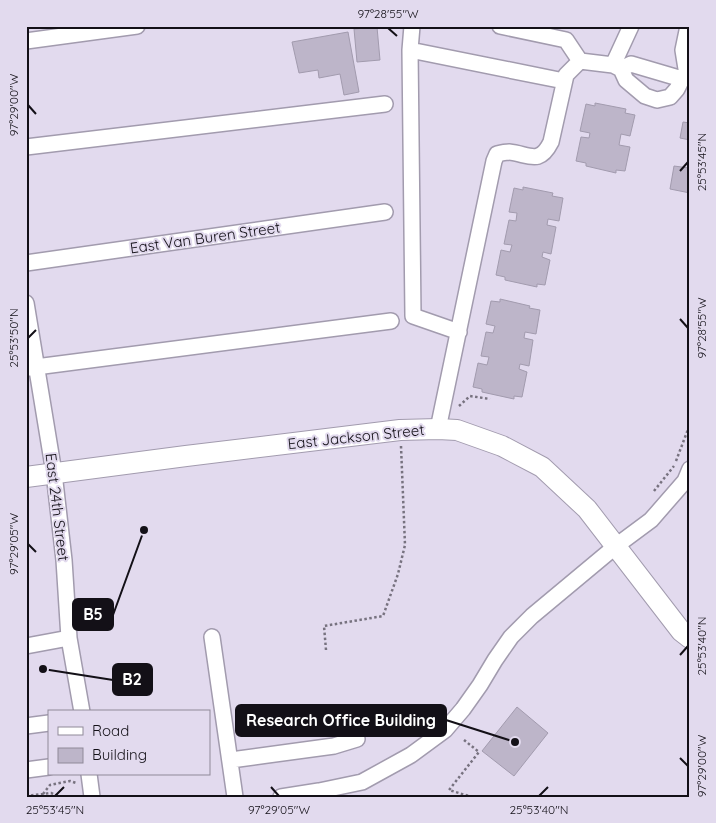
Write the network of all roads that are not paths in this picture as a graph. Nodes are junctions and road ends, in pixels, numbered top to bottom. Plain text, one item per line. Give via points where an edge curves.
1 (137, 26) edge
2 (412, 26) edge
3 (500, 26) edge
4 (631, 26) edge
5 (688, 26) edge
6 (26, 41) edge
7 (410, 50) junction
8 (580, 61) junction
9 (617, 67) junction
10 (686, 77) edge
11 (564, 81) junction
12 (385, 104) dead end
13 (26, 147) edge
14 (384, 212) dead end
15 (26, 263) edge
16 (26, 303) edge
17 (391, 321) dead end
18 (459, 332) junction
19 (31, 368) edge
20 (438, 429) junction
21 (690, 470) edge
22 (54, 473) junction
23 (26, 477) edge
24 (616, 546) junction
25 (69, 638) junction
26 (212, 638) dead end
27 (690, 638) edge
28 (26, 646) edge
29 (82, 710) edge
30 (48, 723) edge
31 (26, 726) edge
32 (357, 739) dead end
33 (231, 760) junction
34 (48, 767) edge
35 (26, 770) edge
36 (84, 779) edge
37 (92, 797) edge
38 (235, 797) edge
39 (281, 797) edge

1 - 6 street
2 - 7 street
3 - 8 street via 566,40
4 - 9 street
5 - 10 street via 683,50
7 - 11 street
7 - 18 street via 413,316
8 - 9 street
8 - 11 street
9 - 10 street via 631,64
9 - 10 street via 626,80 645,96 657,100 670,97
11 - 18 street via 546,152 530,157 508,152 497,154 494,161
12 - 13 street
14 - 15 street, East Van Buren Street
16 - 19 street, East 24th Street
17 - 19 street
18 - 20 street
19 - 22 street, East 24th Street
20 - 22 main road, East Jackson Street via 400,430
20 - 24 main road, East Jackson Street via 456,430 502,446 542,467 587,509
21 - 24 street via 685,481 651,520
22 - 23 main road, East Jackson Street
22 - 25 street, East 24th Street
24 - 27 main road, East Jackson Street
24 - 39 street via 511,637 463,709 445,730 411,755 362,782
25 - 28 street
25 - 29 street, East 24th Street
26 - 33 street
30 - 31 street
32 - 33 street via 334,746
33 - 38 street
34 - 35 street
36 - 37 street

